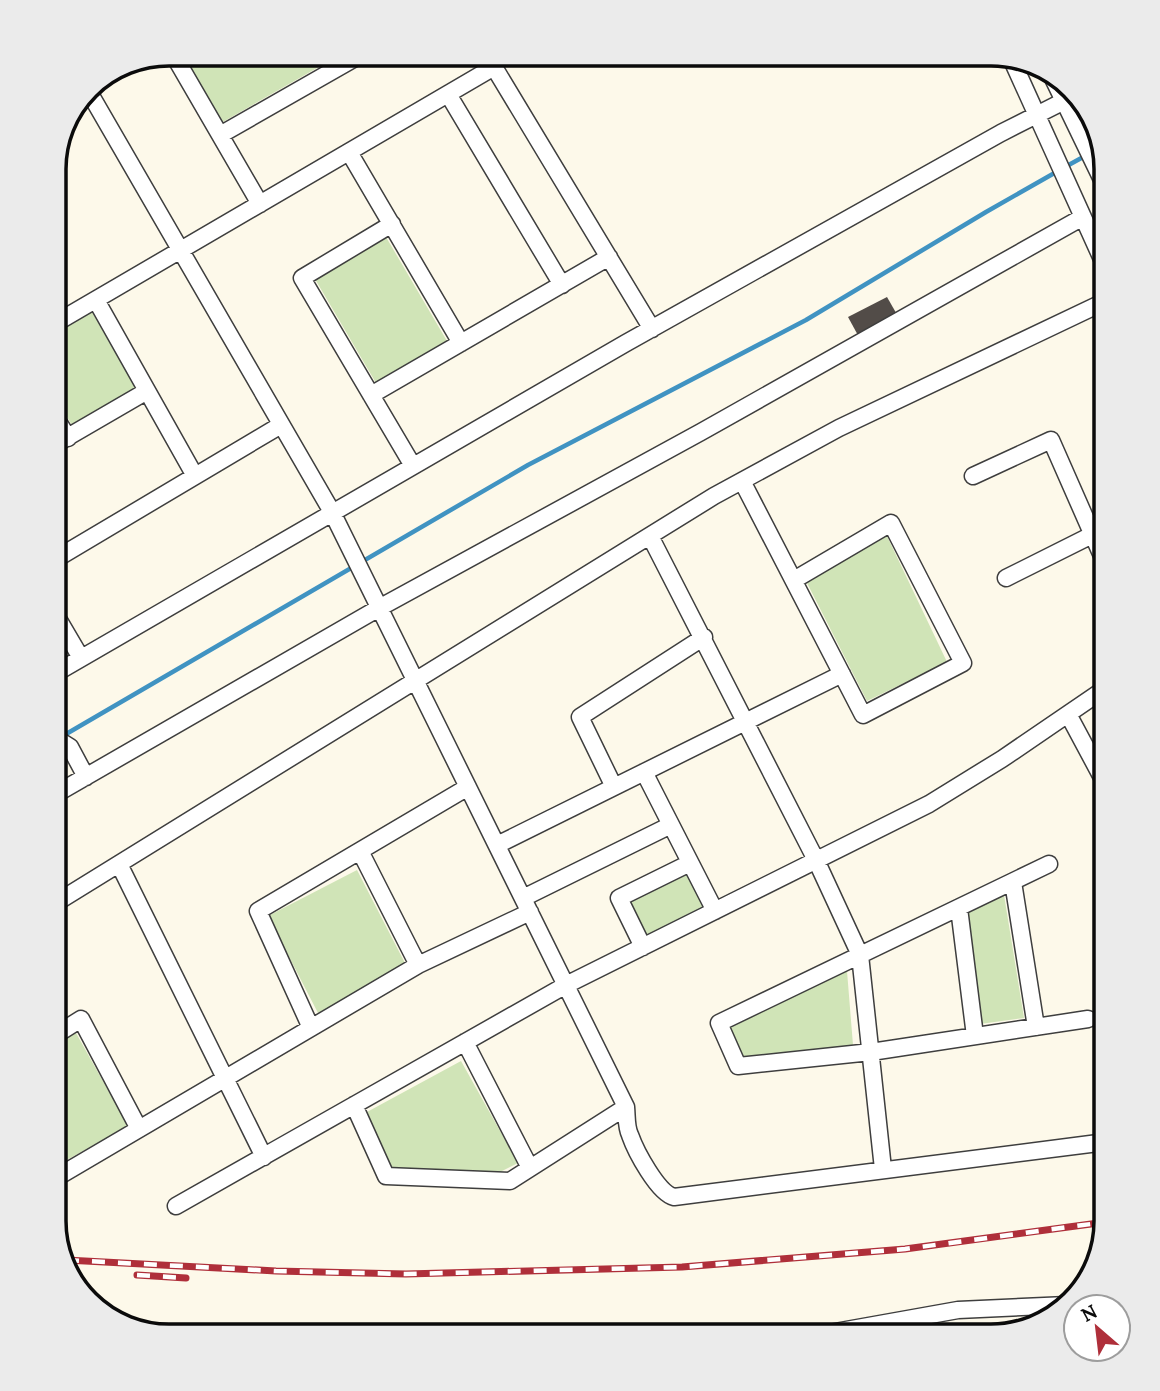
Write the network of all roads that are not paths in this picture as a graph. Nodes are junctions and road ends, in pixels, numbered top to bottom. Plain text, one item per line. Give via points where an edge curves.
1 (181, 66) edge
2 (330, 66) edge
3 (1016, 70) edge
4 (448, 94) junction
5 (1066, 100) edge
6 (94, 101) edge
7 (1072, 108) edge
8 (1037, 115) junction
9 (220, 135) junction
10 (349, 152) junction
11 (1094, 163) edge
12 (260, 204) junction
13 (1083, 217) junction
14 (392, 224) junction
15 (1094, 241) edge
16 (180, 251) junction
17 (609, 257) junction
18 (562, 285) junction
19 (96, 300) junction
20 (1094, 307) edge
21 (67, 317) edge
22 (652, 329) junction
23 (461, 343) junction
24 (147, 391) junction
25 (371, 395) junction
26 (281, 425) junction
27 (67, 439) edge
28 (413, 466) junction
29 (195, 476) junction
30 (973, 476) dead end
31 (742, 481) junction
32 (332, 512) junction
33 (1092, 535) junction
34 (650, 536) junction
35 (1094, 539) edge
36 (67, 552) edge
37 (1006, 578) dead end
38 (794, 580) junction
39 (379, 608) junction
40 (67, 633) edge
41 (704, 637) junction
42 (81, 658) junction
43 (67, 667) edge
44 (842, 674) junction
45 (415, 681) junction
46 (1094, 696) edge
47 (1068, 714) junction
48 (746, 722) junction
49 (66, 745) edge
50 (1094, 763) edge
51 (643, 772) junction
52 (86, 777) junction
53 (468, 787) junction
54 (614, 787) junction
55 (66, 788) edge
56 (671, 825) junction
57 (497, 845) junction
58 (360, 851) junction
59 (816, 860) junction
60 (690, 863) junction
61 (119, 864) junction
62 (1049, 864) dead end
63 (1013, 882) junction
64 (66, 896) edge
65 (526, 905) junction
66 (959, 908) junction
67 (715, 911) junction
68 (643, 947) junction
69 (860, 955) junction
70 (418, 965) junction
71 (566, 985) junction
72 (1088, 1019) dead end
73 (1036, 1027) junction
74 (312, 1028) junction
75 (66, 1029) edge
76 (975, 1036) junction
77 (465, 1042) junction
78 (871, 1052) junction
79 (225, 1079) junction
80 (354, 1105) junction
81 (626, 1107) junction
82 (139, 1129) junction
83 (1094, 1143) edge
84 (264, 1157) junction
85 (530, 1168) junction
86 (883, 1169) junction
87 (66, 1172) edge
88 (176, 1206) dead end
89 (1049, 1306) edge
90 (913, 1320) junction
91 (888, 1324) edge
92 (913, 1324) edge

1 - 9 street
2 - 9 street
3 - 8 street
4 - 10 street
4 - 17 street via 495,67
4 - 18 street
5 - 8 street
6 - 16 street
7 - 11 street
8 - 13 street
8 - 22 street
9 - 12 street
10 - 12 street
10 - 14 street
12 - 16 street
13 - 15 street
13 - 39 street
14 - 23 street
14 - 25 street via 302,278
16 - 19 street
16 - 26 street
17 - 18 street
17 - 22 street
18 - 23 street
19 - 21 street
19 - 24 street
20 - 31 street via 839,428
22 - 28 street
23 - 25 street
24 - 27 street
24 - 29 street
25 - 28 street
26 - 29 street
26 - 32 street
28 - 32 street
29 - 36 street
30 - 33 street via 1051,440
31 - 34 street
31 - 38 street
32 - 39 street
32 - 42 street
33 - 35 street
33 - 37 street
34 - 41 street
34 - 45 street
38 - 44 street
38 - 44 street via 891,523 963,663 863,715
39 - 45 street
39 - 52 street
40 - 42 street
41 - 48 street
41 - 54 street via 580,717
42 - 43 street
44 - 48 street
45 - 53 street
45 - 61 street
46 - 47 street
47 - 50 street
47 - 59 street via 929,804
48 - 51 street
48 - 59 street
49 - 52 street
51 - 54 street
51 - 56 street
52 - 55 street
53 - 57 street
53 - 58 street
54 - 57 street
56 - 60 street
56 - 65 street
57 - 65 street
58 - 70 street
58 - 74 street via 258,911
59 - 67 street
59 - 69 street
60 - 67 street
60 - 68 street via 618,898
61 - 64 street
61 - 79 street
62 - 63 street
63 - 66 street
63 - 73 street
65 - 70 street
65 - 71 street
66 - 69 street
66 - 76 street
67 - 68 street
68 - 71 street
69 - 78 street
69 - 78 street via 719,1023 738,1066
70 - 74 street
71 - 77 street
71 - 81 street
72 - 73 street
73 - 76 street
74 - 79 street
75 - 82 street via 82,1019
76 - 78 street
77 - 80 street
77 - 85 street
78 - 86 street
79 - 82 street
79 - 84 street
80 - 84 street
80 - 85 street via 386,1176 510,1181
81 - 85 street
81 - 86 street via 630,1135 659,1187 674,1197
82 - 87 street
83 - 86 street
84 - 88 street
89 - 90 street via 958,1310
90 - 91 street
90 - 92 street

